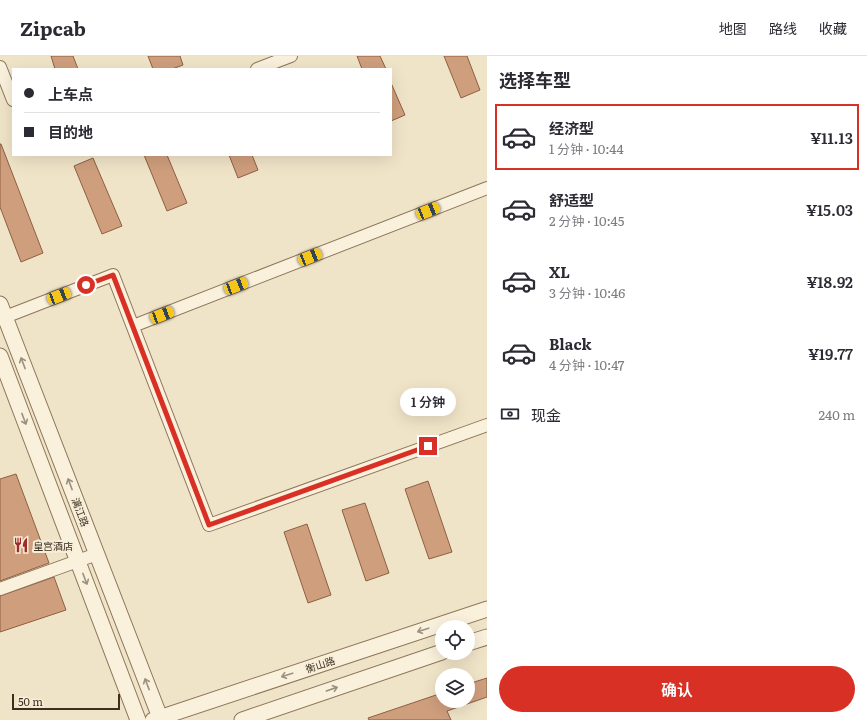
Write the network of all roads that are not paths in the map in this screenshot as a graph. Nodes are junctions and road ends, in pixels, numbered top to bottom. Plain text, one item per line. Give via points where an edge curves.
1 (291, 56) edge
2 (0, 67) edge
3 (260, 68) edge
4 (7, 94) edge
5 (487, 188) edge
6 (3, 310) edge
7 (133, 326) junction
8 (1, 363) edge
9 (487, 425) edge
10 (97, 554) junction
11 (78, 561) junction
12 (0, 589) edge
13 (487, 609) edge
14 (487, 637) edge
15 (475, 641) edge
16 (435, 654) edge
17 (158, 719) edge
18 (138, 720) edge
19 (242, 720) edge

1 - 3 street
2 - 4 street
5 - 7 street
6 - 7 street via 113,275
10 -> 6 street, 漓江路
7 - 9 street via 209,525
8 -> 11 street, 漓江路
10 - 11 street
17 -> 10 street, 漓江路
11 - 12 street
11 -> 18 street, 漓江路
13 -> 17 street, 衡山路
14 - 15 street
19 -> 16 street

